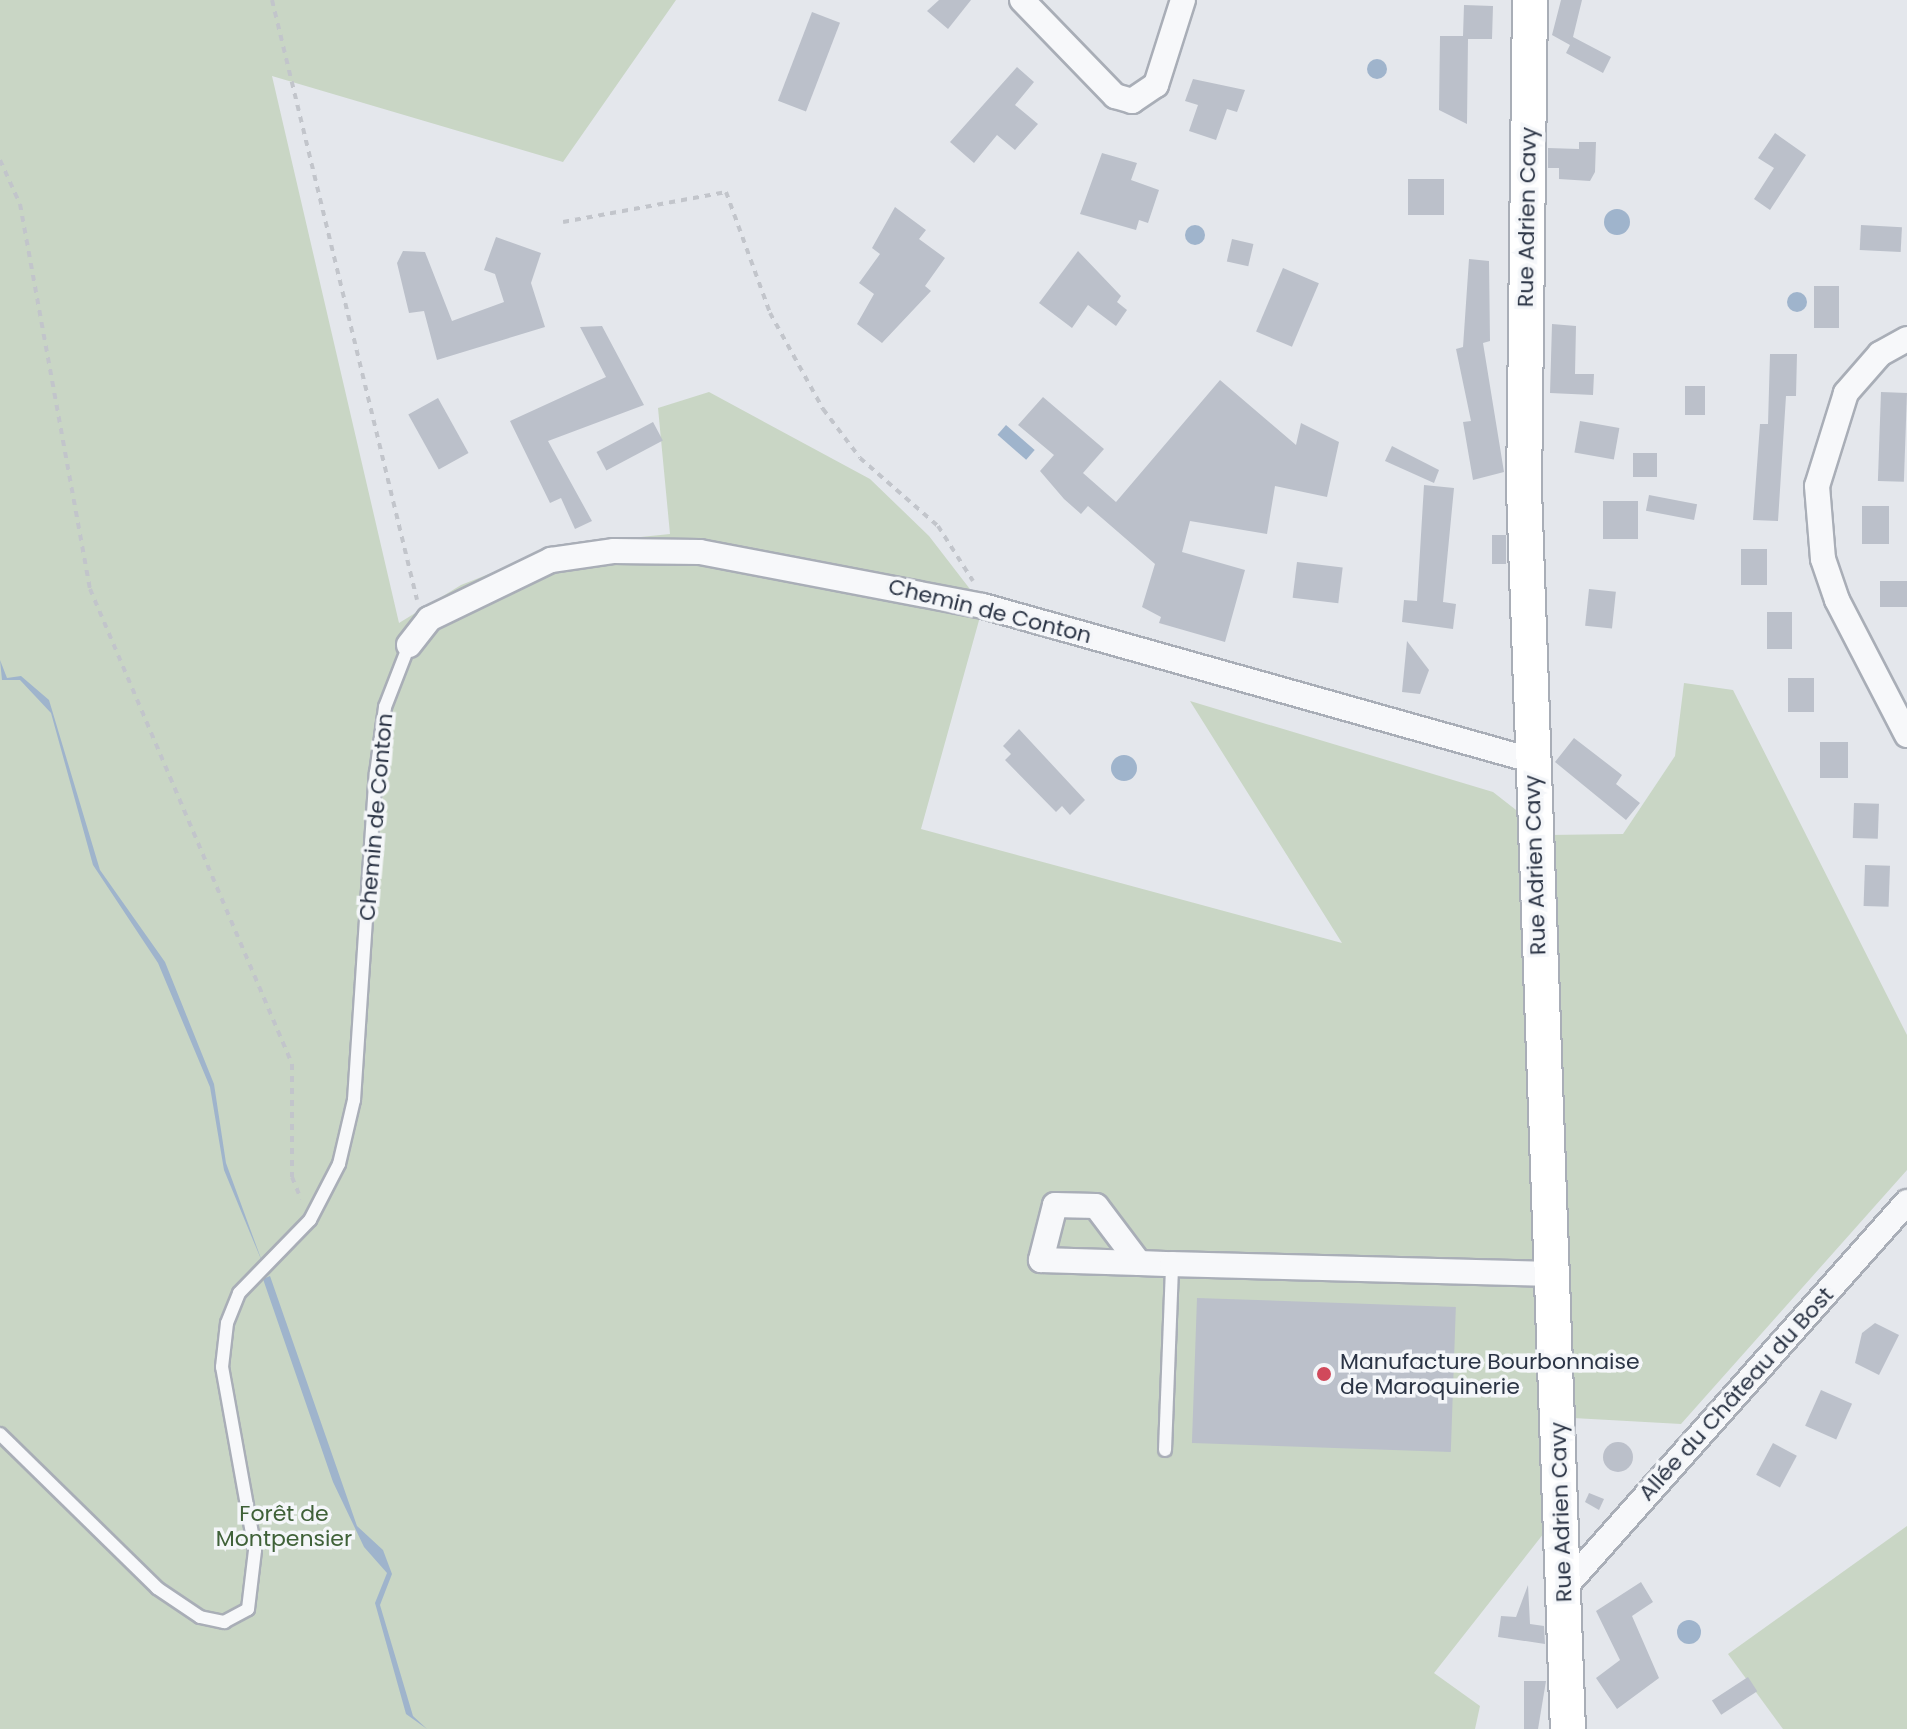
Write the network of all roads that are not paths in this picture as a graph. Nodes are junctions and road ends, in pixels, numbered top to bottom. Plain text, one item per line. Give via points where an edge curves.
1 (1022, 0) edge
2 (1183, 0) edge
3 (1530, 0) edge
4 (1907, 339) edge
5 (409, 645) joint
6 (1907, 735) edge
7 (1531, 760) junction
8 (1907, 1202) edge
9 (1139, 1263) dead end
10 (1172, 1264) junction
11 (1550, 1274) junction
12 (0, 1434) edge
13 (1165, 1450) dead end
14 (1565, 1587) junction
15 (1568, 1729) edge

1 - 2 street via 1115,96 1132,101 1156,85
3 - 7 main road, Rue Adrien Cavy via 1524,490
4 - 6 street via 1880,354 1846,393 1824,447 1817,519 1837,600
5 - 7 street, Chemin de Conton via 429,619 551,560 614,551 771,560 983,606
5 - 12 lane, Chemin de Conton via 385,707 376,773 354,1100 339,1164 310,1220 239,1293 227,1323 222,1367 255,1550 248,1609 238,1619 200,1617 157,1588
7 - 11 main road, Rue Adrien Cavy
8 - 14 street, Allée du Château du Bost
9 - 10 street
10 - 11 street
10 - 13 lane
11 - 14 main road, Rue Adrien Cavy
14 - 15 main road, Rue Adrien Cavy

